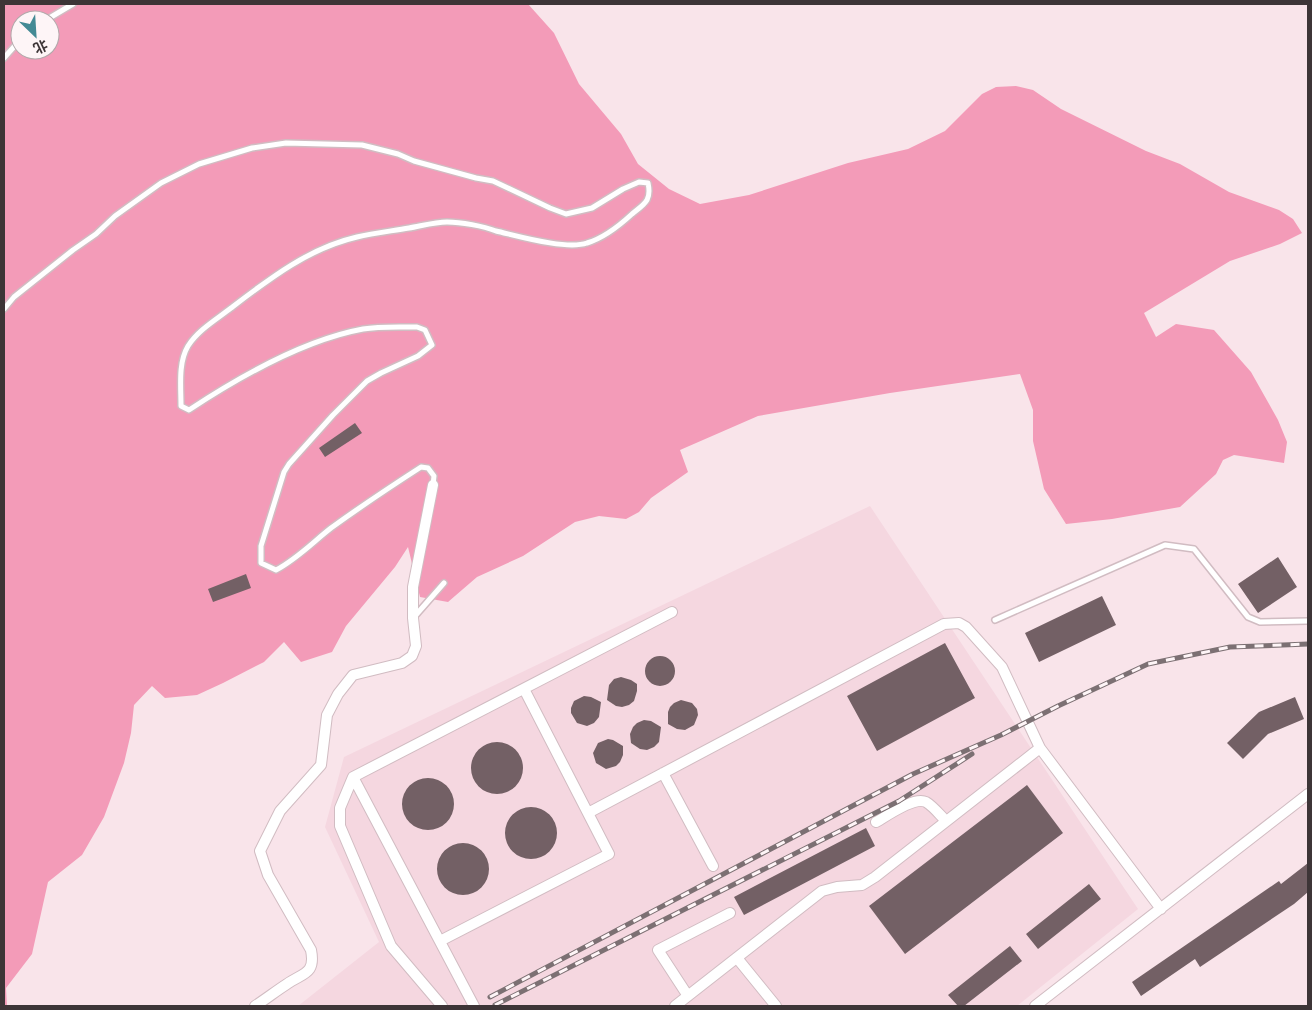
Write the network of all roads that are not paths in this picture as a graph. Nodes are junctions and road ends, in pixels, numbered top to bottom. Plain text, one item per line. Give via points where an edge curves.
1 (73, 4) edge
2 (60, 12) edge
3 (4, 309) edge
4 (433, 484) joint
5 (444, 583) dead end
6 (672, 612) dead end
7 (412, 618) junction
8 (995, 620) dead end
9 (1308, 621) edge
10 (524, 689) junction
11 (1040, 748) junction
12 (663, 773) junction
13 (353, 777) junction
14 (1308, 794) edge
15 (588, 813) junction
16 (946, 821) junction
17 (876, 822) dead end
18 (713, 866) dead end
19 (1161, 909) junction
20 (730, 913) dead end
21 (440, 941) junction
22 (737, 958) junction
23 (688, 996) junction
24 (255, 1006) edge
25 (442, 1006) edge
26 (474, 1006) edge
27 (675, 1006) edge
28 (776, 1006) edge
29 (1035, 1006) edge

1 - 2 lane
3 - 4 lane via 14,296 162,183 199,164 252,148 286,143 362,145 493,181 566,214 592,208 639,182 648,183 648,201 604,236 578,245 447,222 355,237 296,262 266,281 189,344 181,371 181,406 189,410 218,391 303,347 337,335 365,329 417,327 425,330 432,345 418,356 367,381 289,464 262,546 261,563 268,568 276,570 292,562 362,505 420,467 428,468 434,476
4 - 7 street via 413,587
5 - 7 lane
6 - 10 street
7 - 24 street via 416,646 412,656 402,662 353,675 338,694 327,715 322,765 280,810 260,850 268,875 311,950 312,964 304,975
8 - 9 lane via 1166,545 1194,549 1248,618 1260,622
10 - 13 street
10 - 15 street
11 - 12 street via 1002,667 966,626 952,622
11 - 16 street
11 - 19 street
12 - 15 street
12 - 18 street
13 - 21 street
13 - 25 street via 340,808 340,826 391,946
14 - 19 street
15 - 21 street via 609,854
16 - 17 street via 921,800
16 - 22 street via 862,885 837,886 822,891
19 - 29 street
20 - 23 street via 658,950
21 - 26 street
22 - 23 street
22 - 28 street
23 - 27 street

